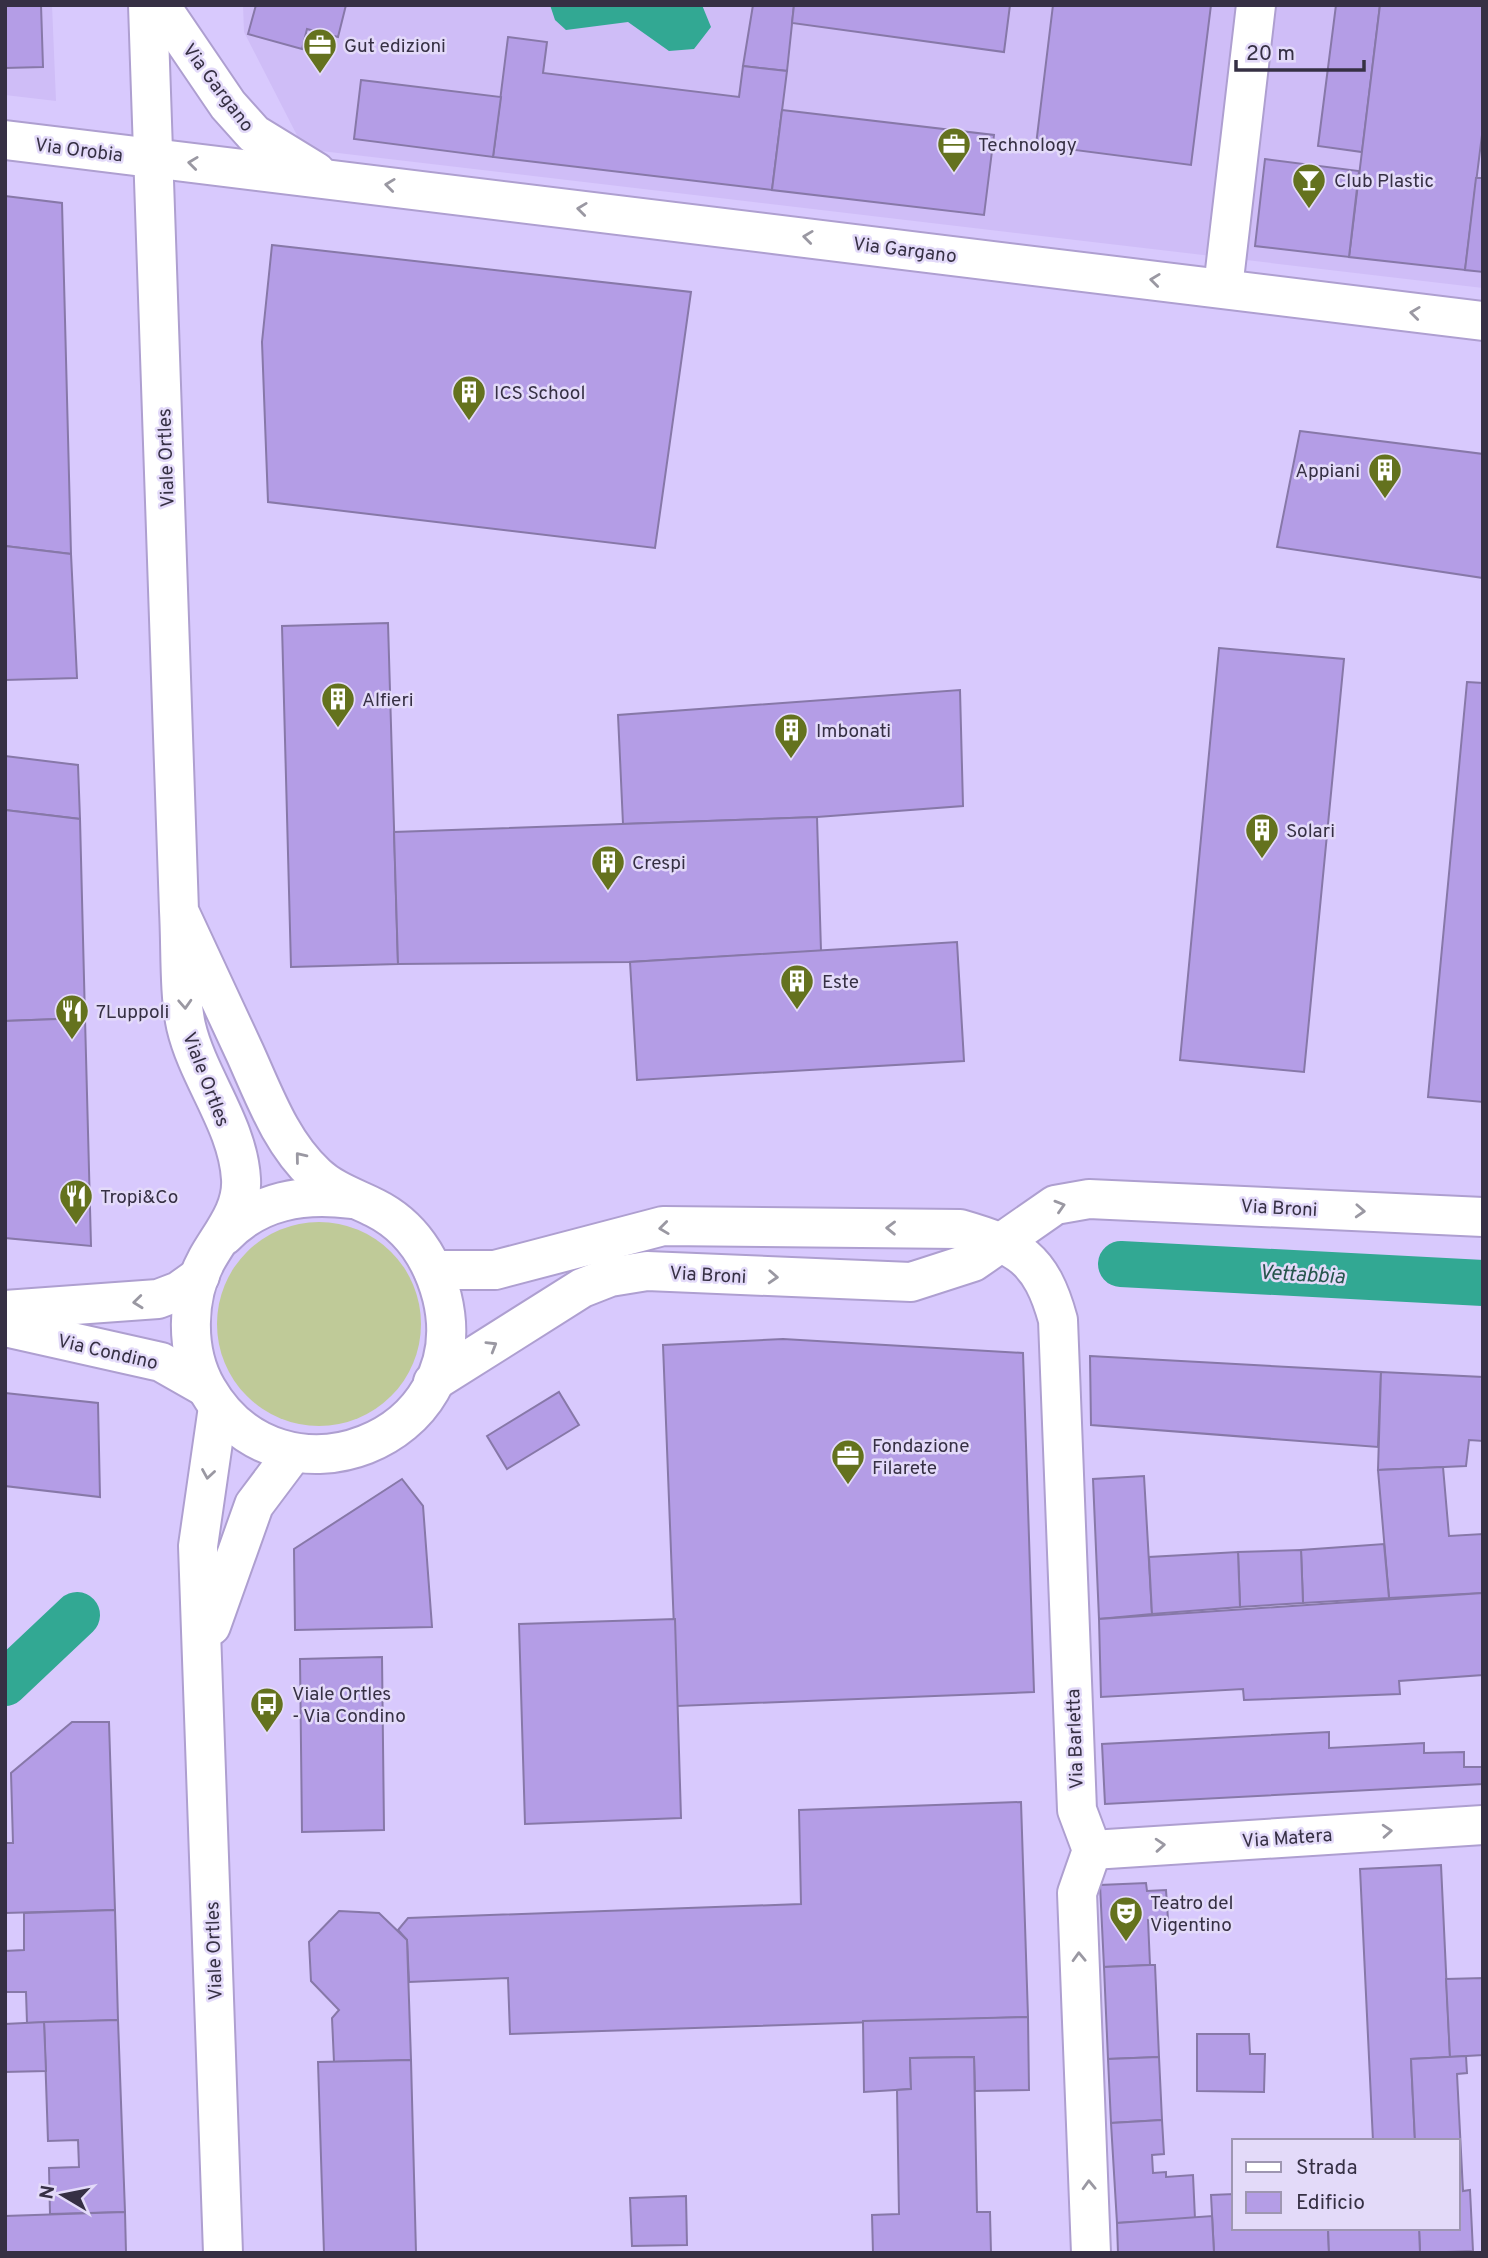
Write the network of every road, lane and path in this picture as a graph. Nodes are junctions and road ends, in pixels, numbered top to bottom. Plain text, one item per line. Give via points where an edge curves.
1 (148, 5) edge
2 (160, 5) edge
3 (1256, 5) edge
4 (5, 140) edge
5 (154, 158) junction
6 (327, 178) junction
7 (1223, 288) junction
8 (1483, 321) edge
9 (179, 911) junction
10 (353, 1199) junction
11 (1483, 1217) edge
12 (220, 1240) junction
13 (1002, 1241) junction
14 (433, 1270) junction
15 (200, 1276) junction
16 (5, 1310) edge
17 (5, 1327) edge
18 (433, 1382) junction
19 (212, 1397) junction
20 (293, 1452) junction
21 (204, 1650) junction
22 (1483, 1825) edge
23 (1092, 1850) junction
24 (223, 2253) edge
25 (1091, 2253) edge

1 - 5 street, Viale Ortles
2 - 6 street, Via Gargano via 228,105 254,134
3 - 7 street
4 - 5 street, Via Orobia
6 -> 5 street, Via Gargano
5 - 9 street, Viale Ortles
7 -> 6 street, Via Gargano
8 -> 7 street, Via Gargano
10 -> 9 street, Viale Ortles via 319,1178 297,1156 268,1104
9 -> 12 street, Viale Ortles via 186,1026 242,1181 237,1209
10 - 12 street, Viale Ortles via 306,1197 270,1204 235,1224
10 - 14 street, Viale Ortles via 392,1217 425,1253
13 -> 11 street, Via Broni via 1055,1205 1089,1199
12 - 15 street, Viale Ortles
13 -> 14 street via 960,1229 663,1226 495,1270
18 -> 13 street, Via Broni via 582,1288 610,1277 647,1271 911,1282 973,1262
13 - 23 street, Via Barletta via 1043,1280 1058,1320 1077,1810
14 - 18 street, Viale Ortles via 445,1326 443,1354
15 -> 16 street, Via Condino via 158,1299
15 - 19 street, Viale Ortles via 191,1332
17 - 19 street, Via Condino via 161,1362
18 - 20 street, Viale Ortles via 402,1423 372,1444 341,1453
19 - 20 street, Viale Ortles via 256,1439
19 -> 21 street, Viale Ortles via 198,1546
20 - 21 street, Viale Ortles via 254,1505
21 - 24 street, Viale Ortles
23 -> 22 street, Via Matera
25 -> 23 street via 1077,1893

